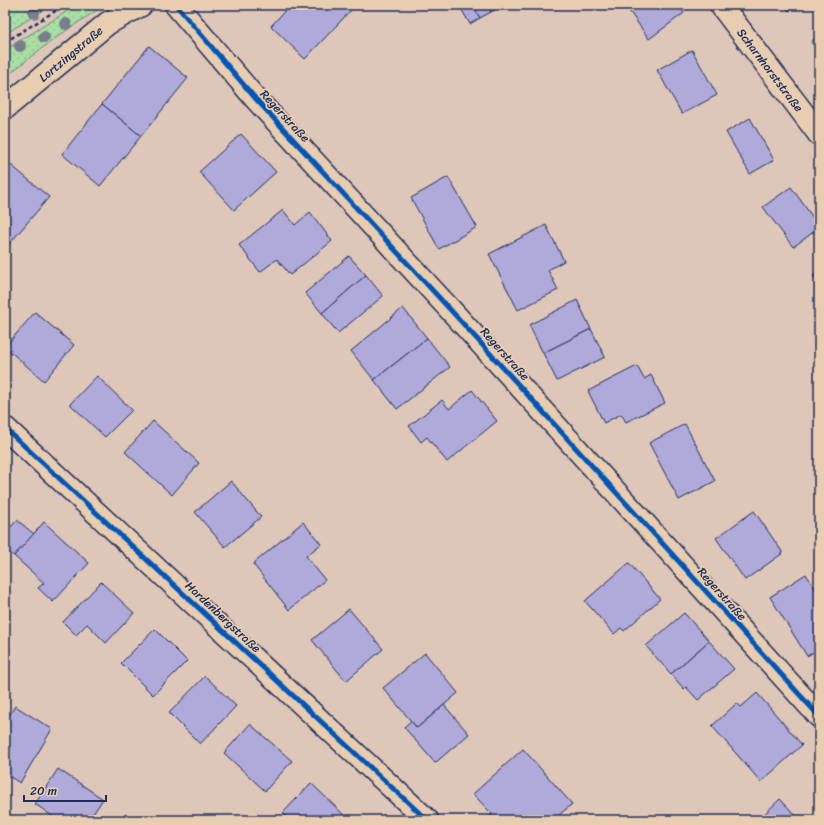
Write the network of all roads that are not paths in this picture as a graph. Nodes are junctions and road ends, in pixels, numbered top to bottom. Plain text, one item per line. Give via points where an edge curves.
1 (141, 5) edge
2 (176, 5) edge
3 (721, 5) edge
4 (5, 108) edge
5 (819, 134) edge
6 (5, 428) edge
7 (819, 716) edge
8 (427, 820) edge

1 - 4 street, Lortzingstraße via 108,23
2 - 7 street, Regerstraße via 255,98
3 - 5 street, Scharnhorststraße
6 - 8 street, Hardenbergstraße

